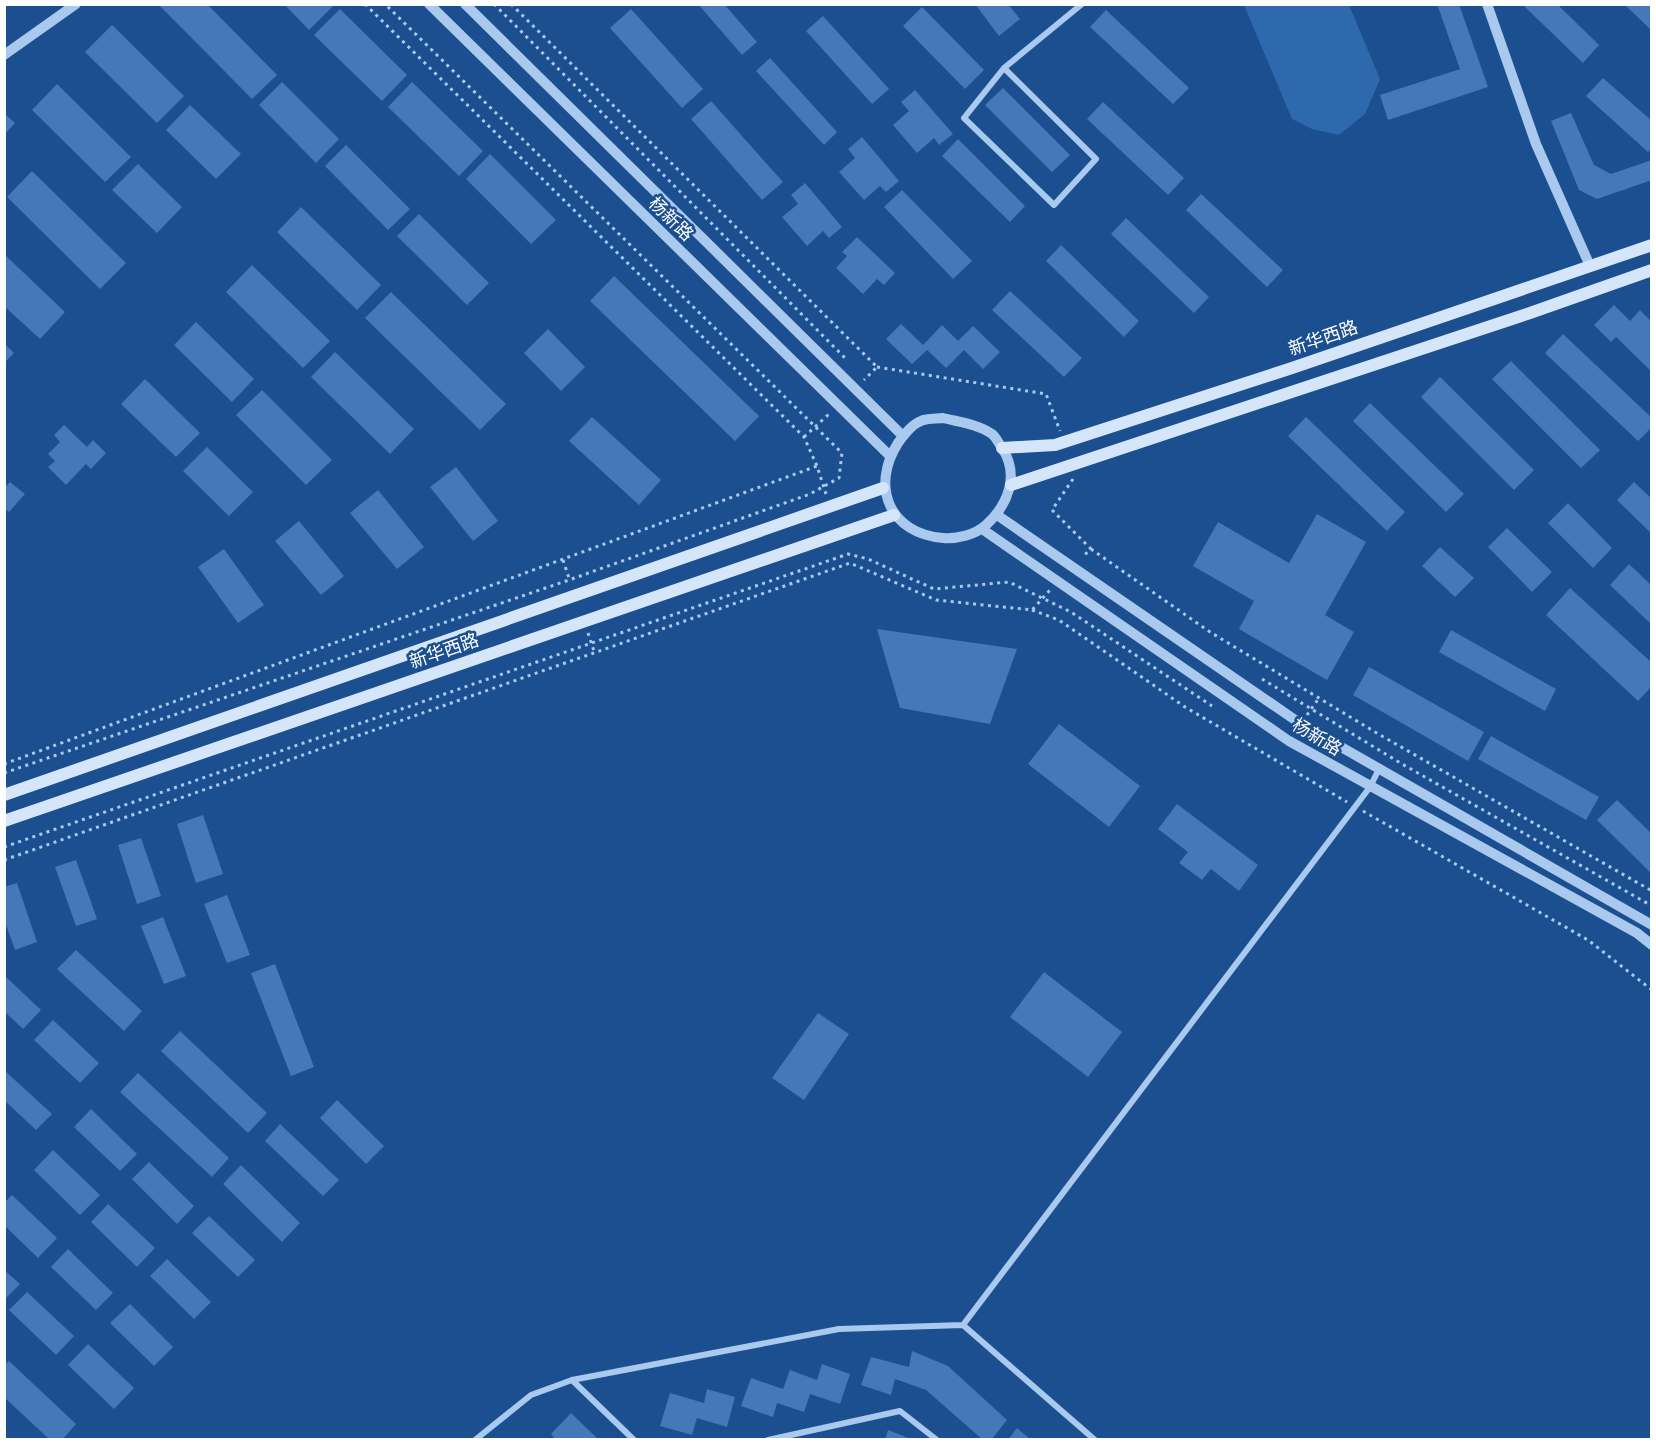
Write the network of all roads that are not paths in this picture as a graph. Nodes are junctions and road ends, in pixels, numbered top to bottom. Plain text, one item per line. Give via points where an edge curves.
1 (76, 4) edge
2 (429, 4) edge
3 (465, 4) edge
4 (1082, 4) edge
5 (1486, 4) edge
6 (4, 55) edge
7 (1004, 68) junction
8 (1652, 244) edge
9 (1590, 266) junction
10 (1652, 270) edge
11 (903, 436) junction
12 (1002, 448) junction
13 (890, 456) junction
14 (1011, 485) junction
15 (883, 488) junction
16 (894, 514) junction
17 (997, 515) junction
18 (982, 529) junction
19 (1380, 767) junction
20 (1370, 787) junction
21 (4, 795) edge
22 (4, 821) edge
23 (1652, 925) edge
24 (1652, 945) edge
25 (963, 1325) junction
26 (572, 1380) junction
27 (475, 1440) edge
28 (634, 1440) edge
29 (768, 1440) edge
30 (937, 1440) edge
31 (1095, 1440) edge

1 - 6 street
2 - 13 street, 杨新路
3 - 11 street, 杨新路
4 - 7 street
5 - 9 street via 1536,144
7 - 7 street via 964,118 1054,205 1096,159
8 - 9 main road, 新华西路
9 - 12 main road, 新华西路 via 1055,445
10 - 14 main road
11 - 12 street via 920,421 944,418 993,434
11 - 13 street
12 - 14 street via 1008,457
13 - 15 street
14 - 17 street
15 - 16 street
15 - 21 main road, 新华西路
16 - 18 street via 926,537 956,539
16 - 22 main road, 新华西路
17 - 18 street
17 - 19 street, 杨新路 via 1301,724
18 - 20 street, 杨新路 via 1289,741
19 - 20 street
19 - 23 street, 杨新路
20 - 24 street, 杨新路 via 1637,933
20 - 25 street
25 - 26 street via 839,1329
25 - 31 street
26 - 27 street via 531,1395
26 - 28 street
29 - 30 street via 900,1411

